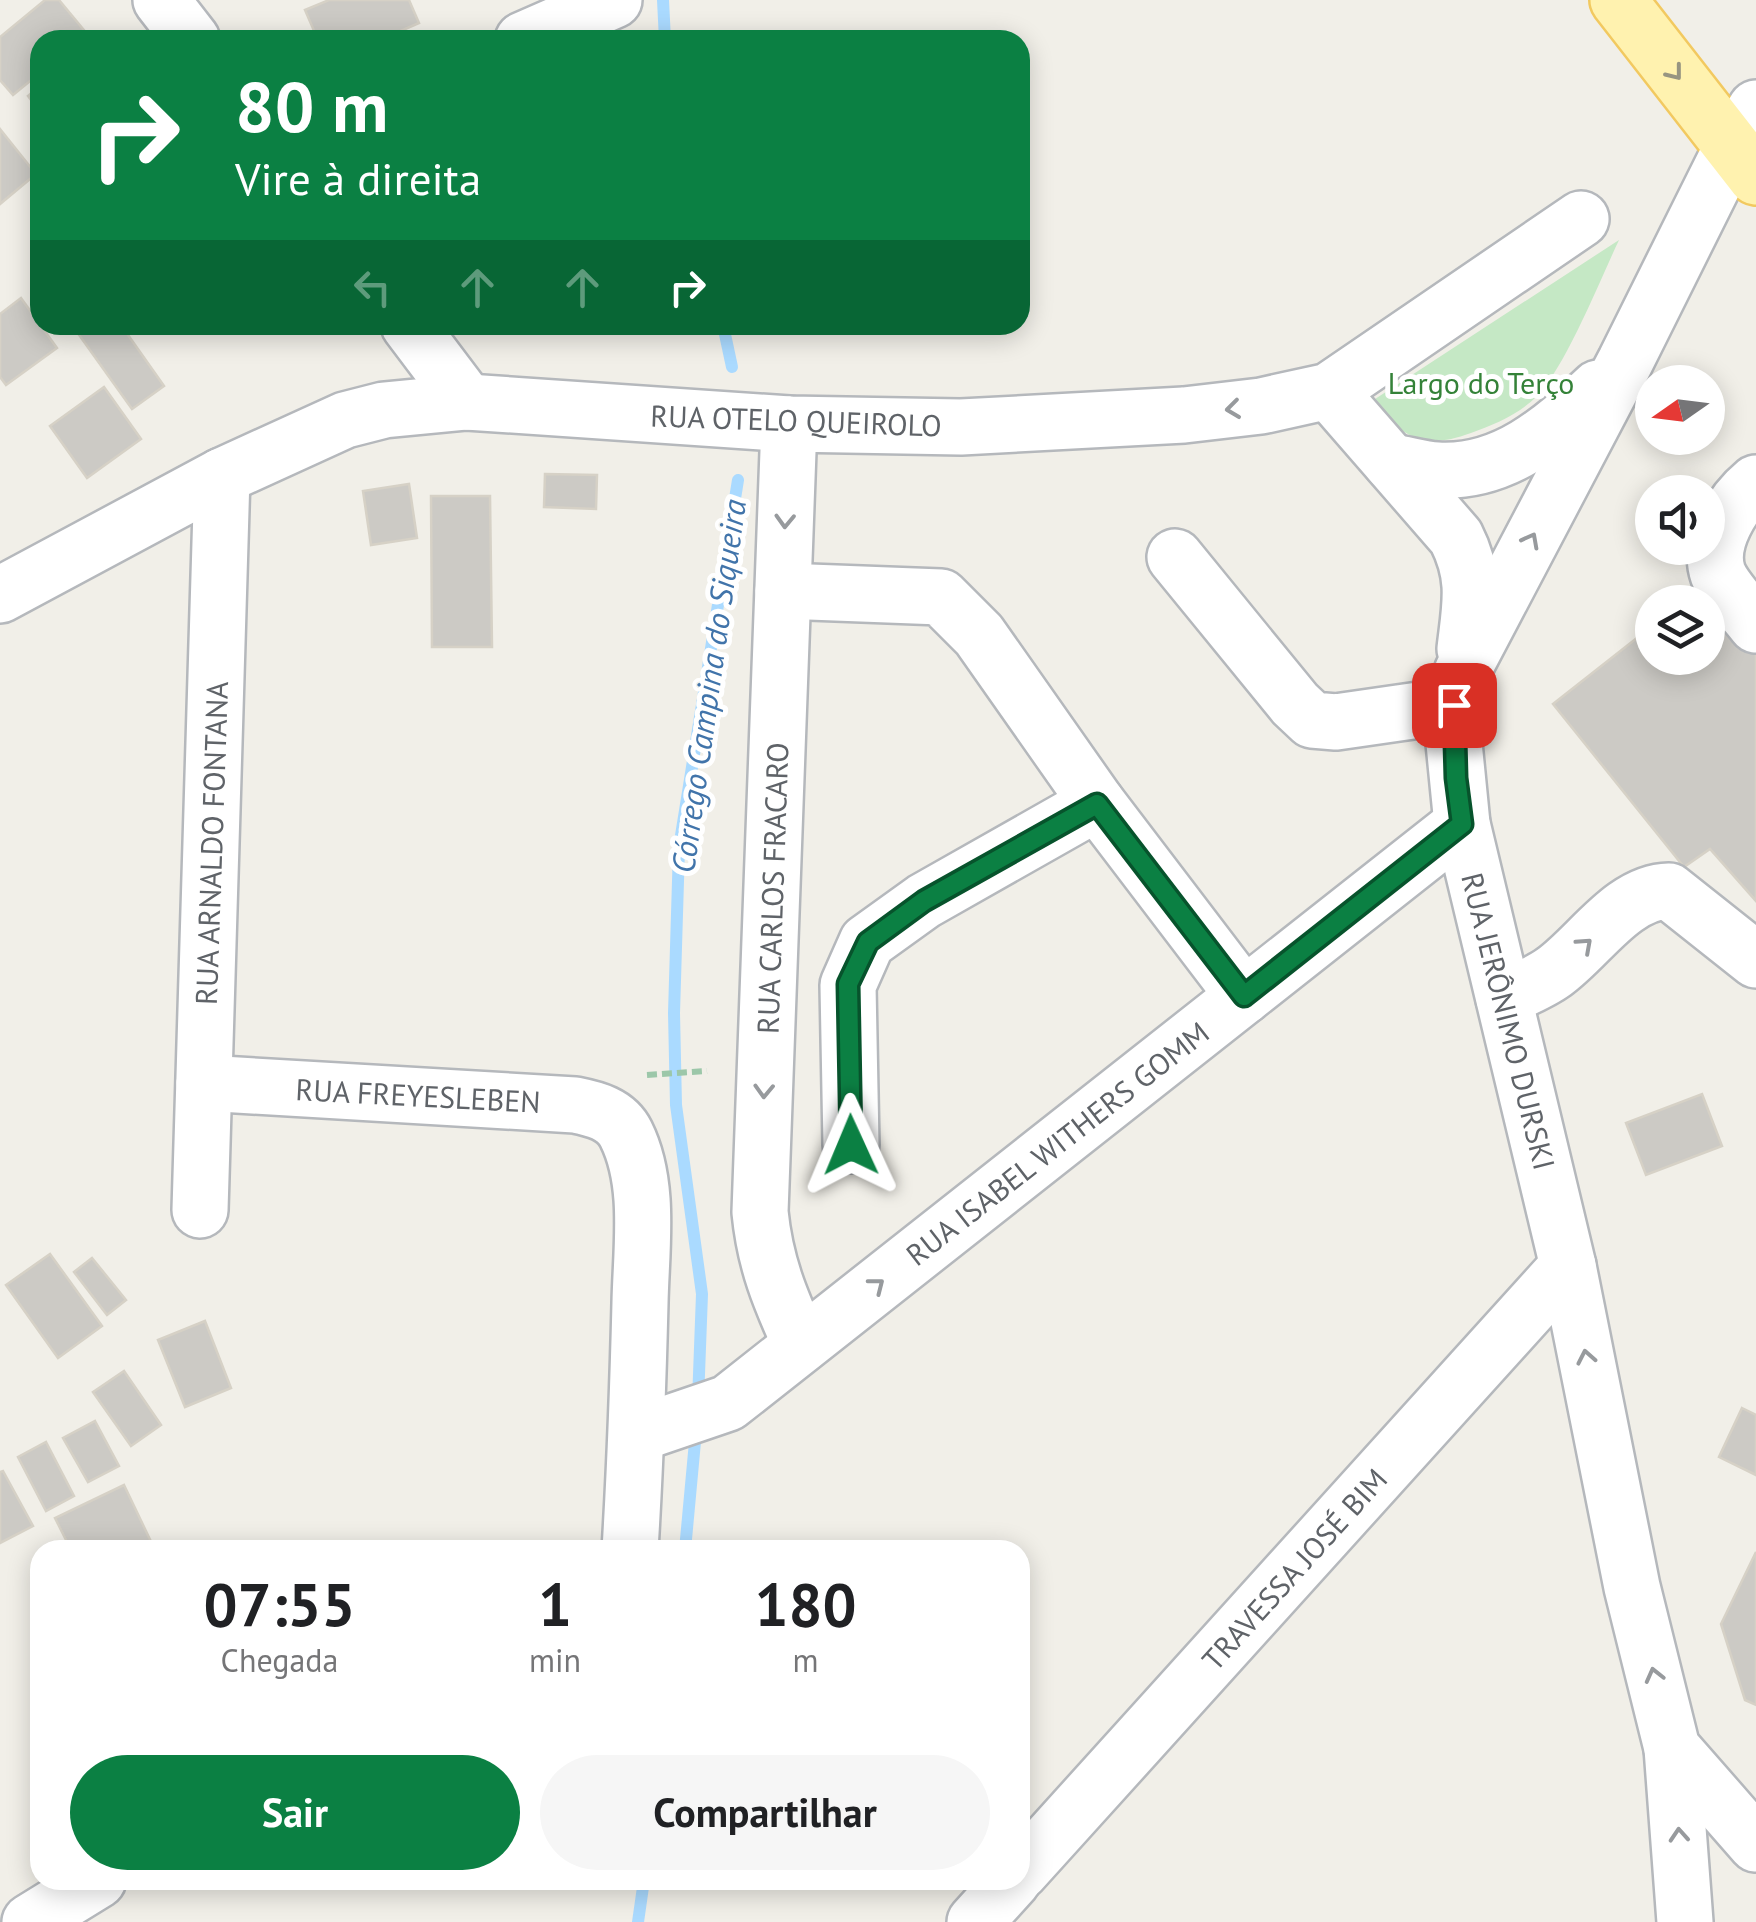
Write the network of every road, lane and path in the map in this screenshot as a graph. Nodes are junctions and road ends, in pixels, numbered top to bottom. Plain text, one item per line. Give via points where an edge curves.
1 (161, 0) edge
2 (614, 0) edge
3 (1618, 0) edge
4 (184, 30) edge
5 (546, 30) edge
6 (1748, 144) edge
7 (1582, 218) dead end
8 (417, 335) edge
9 (1625, 362) junction
10 (1329, 391) junction
11 (468, 402) junction
12 (789, 424) junction
13 (1391, 462) junction
14 (222, 476) junction
15 (1756, 482) edge
16 (1176, 557) dead end
17 (782, 591) junction
18 (0, 595) edge
19 (1756, 626) edge
20 (1458, 688) junction
21 (1097, 804) junction
22 (1462, 824) junction
23 (1756, 960) edge
24 (1244, 996) junction
25 (1504, 998) junction
26 (707, 1070) dead end
27 (647, 1075) dead end
28 (204, 1083) junction
29 (851, 1145) dead end
30 (200, 1210) dead end
31 (1568, 1266) junction
32 (800, 1345) junction
33 (653, 1428) junction
34 (632, 1540) edge
35 (1672, 1748) junction
36 (1756, 1844) edge
37 (1030, 1861) edge
38 (82, 1890) edge
39 (1003, 1890) edge
40 (30, 1922) edge
41 (974, 1922) edge
42 (1686, 1922) edge

1 - 4 street
2 - 5 street
3 -> 6 main road
6 - 9 street, RUA JERÔNIMO DURSKI
7 - 10 street, RUA OTELO QUEIROLO
8 - 11 street
9 - 13 street via 1520,452 1482,466 1438,470
20 -> 9 street, RUA JERÔNIMO DURSKI
10 -> 12 street, RUA OTELO QUEIROLO via 1184,416 1062,424
10 - 13 street
11 - 12 street, RUA OTELO QUEIROLO
11 - 14 street, RUA OTELO QUEIROLO via 345,420
12 -> 17 street, RUA CARLOS FRACARO
13 - 20 street via 1468,560 1472,587
14 - 18 street, RUA OTELO QUEIROLO
14 - 28 street, RUA ARNALDO FONTANA
15 - 19 street via 1730,511 1716,548 1718,574
16 - 20 street via 1312,720 1336,722
17 - 21 street via 941,596 978,635
17 -> 32 street, RUA CARLOS FRACARO via 760,1212 775,1289
20 - 22 street, RUA JERÔNIMO DURSKI
21 - 24 street
21 - 29 street via 924,901 868,942 848,984
22 - 24 street, RUA ISABEL WITHERS GOMM
22 - 25 street, RUA JERÔNIMO DURSKI
25 -> 23 street via 1553,973 1636,899 1654,891 1669,890
32 -> 24 street, RUA ISABEL WITHERS GOMM
25 - 31 street, RUA JERÔNIMO DURSKI
26 - 27 path
28 - 30 street, RUA ARNALDO FONTANA
28 - 33 street, RUA FREYESLEBEN via 575,1105 604,1113 624,1130 640,1185
35 -> 31 street, RUA JERÔNIMO DURSKI
31 - 37 street, TRAVESSA JOSÉ BIM
32 - 33 street, RUA ISABEL WITHERS GOMM via 728,1403
33 - 34 street
35 - 36 street, RUA JERÔNIMO DURSKI
42 -> 35 street
38 - 40 street
39 - 41 street

